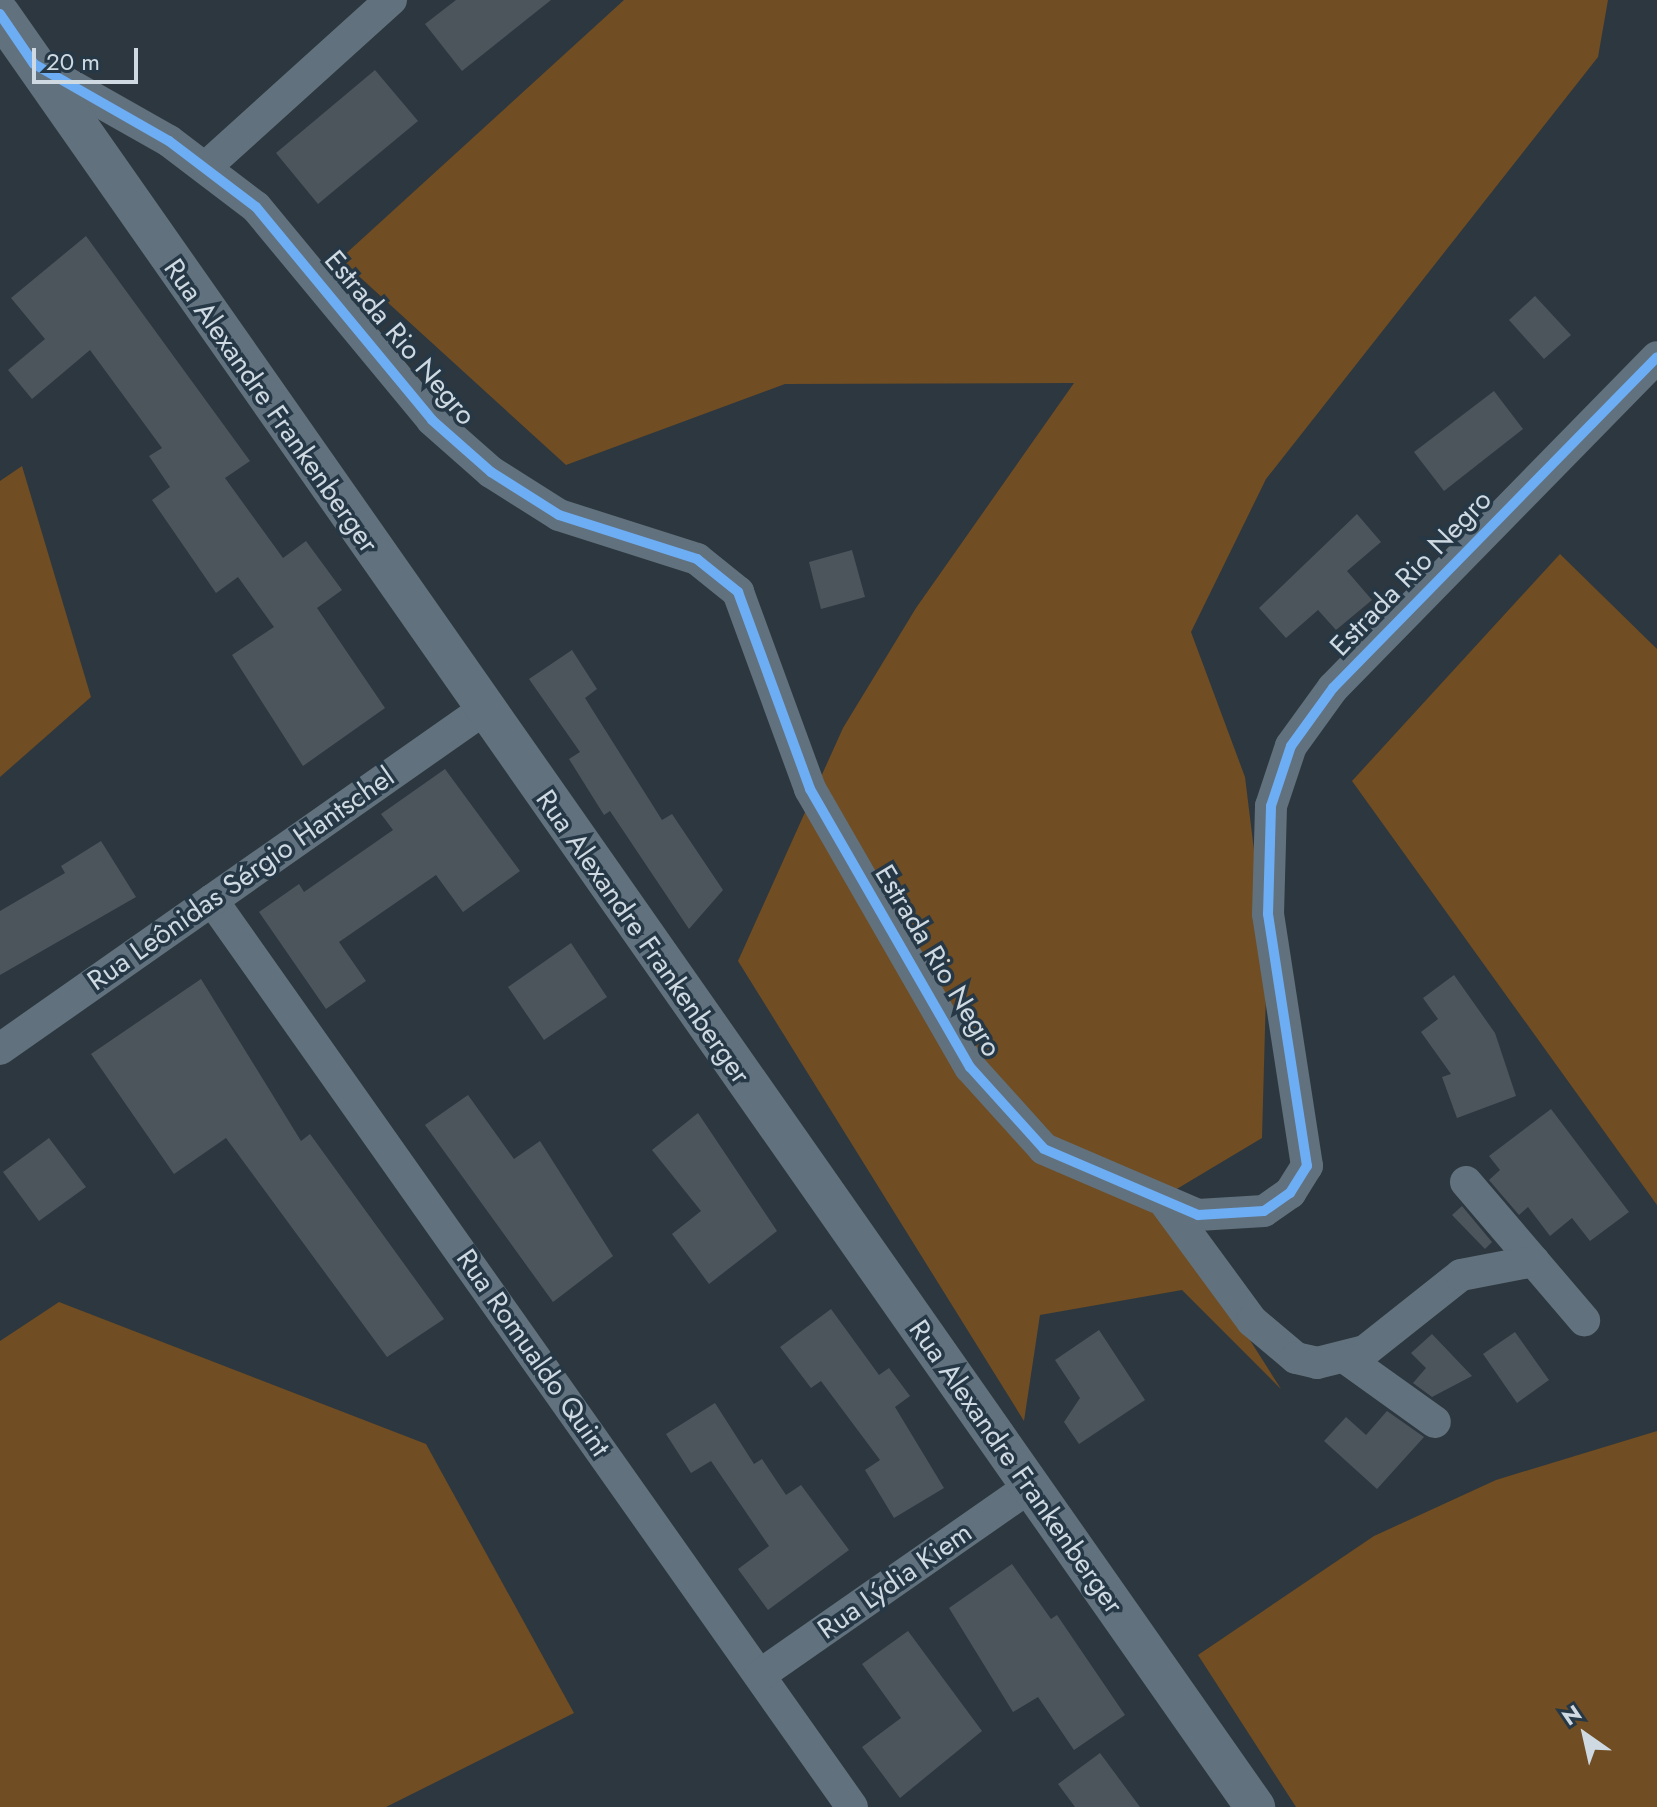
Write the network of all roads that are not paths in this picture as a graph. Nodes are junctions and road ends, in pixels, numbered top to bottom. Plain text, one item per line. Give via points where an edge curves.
1 (391, 0) edge
2 (0, 14) edge
3 (34, 64) junction
4 (207, 166) junction
5 (1657, 357) edge
6 (483, 710) junction
7 (212, 900) junction
8 (0, 1049) edge
9 (1466, 1182) dead end
10 (1166, 1204) junction
11 (1534, 1261) junction
12 (1584, 1320) dead end
13 (1347, 1359) junction
14 (1435, 1422) dead end
15 (1029, 1487) junction
16 (760, 1675) junction
17 (852, 1807) edge
18 (1255, 1807) edge

1 - 4 street
2 - 3 street, Estrada Rio Negro
3 - 4 street, Estrada Rio Negro
3 - 6 street, Rua Alexandre Frankenberger
4 - 10 street, Estrada Rio Negro via 288,240 460,448 559,515 697,559 738,592 810,789 970,1067 1044,1149
5 - 10 street, Estrada Rio Negro via 1333,688 1291,746 1271,806 1268,914 1307,1166 1290,1193 1264,1211 1198,1215
6 - 7 street, Rua Leônidas Sérgio Hantschel
6 - 15 street, Rua Alexandre Frankenberger
7 - 8 street, Rua Leônidas Sérgio Hantschel
7 - 16 street, Rua Romualdo Quint
9 - 11 street
10 - 13 street via 1252,1321 1296,1358
11 - 12 street
11 - 13 street via 1461,1275
13 - 14 street
15 - 16 street, Rua Lýdia Kiem
15 - 18 street, Rua Alexandre Frankenberger
16 - 17 street, Rua Romualdo Quint

